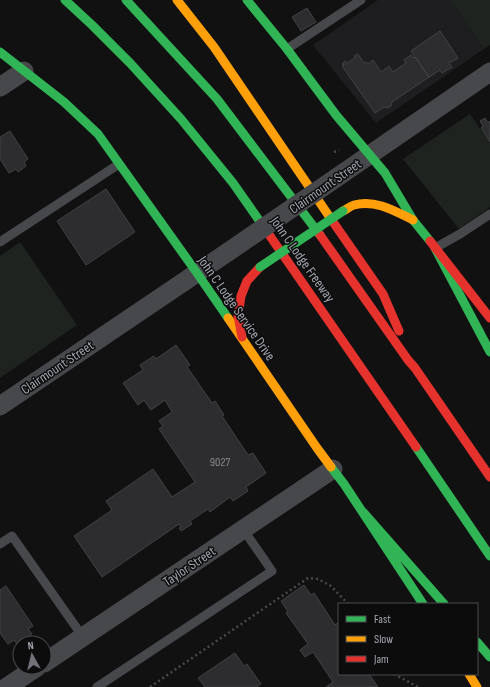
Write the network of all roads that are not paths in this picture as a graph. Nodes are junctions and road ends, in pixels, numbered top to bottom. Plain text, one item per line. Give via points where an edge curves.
1 (65, 0) edge
2 (126, 0) edge
3 (177, 0) edge
4 (247, 0) edge
5 (361, 0) edge
6 (287, 49) junction
7 (0, 52) edge
8 (24, 71) junction
9 (490, 72) edge
10 (0, 87) edge
11 (370, 155) junction
12 (119, 164) junction
13 (490, 214) edge
14 (414, 220) junction
15 (0, 242) edge
16 (435, 248) junction
17 (197, 273) junction
18 (490, 318) edge
19 (242, 339) junction
20 (490, 352) edge
21 (414, 368) junction
22 (0, 406) edge
23 (333, 469) junction
24 (490, 477) edge
25 (364, 512) junction
26 (243, 529) junction
27 (0, 544) edge
28 (490, 556) edge
29 (422, 603) edge
30 (443, 603) edge
31 (82, 637) junction
32 (478, 643) edge
33 (52, 657) edge
34 (490, 657) edge
35 (26, 675) edge
36 (470, 675) edge
37 (10, 686) edge
38 (97, 687) edge
39 (478, 687) edge

1 - 28 main road, John C Lodge Freeway via 109,41 171,107 233,183
2 - 21 main road, John C Lodge Freeway via 218,100 314,226
3 - 21 main road via 214,47 383,294
4 - 6 main road
5 - 6 lane
6 - 11 main road via 336,115
7 - 8 main road, John C Lodge Service Drive
8 - 10 street
8 - 12 main road, John C Lodge Service Drive via 64,102 98,134
9 - 11 street, Clairmount Street
11 - 14 main road via 385,173
11 - 17 street, Clairmount Street, bridge
12 - 15 lane
12 - 17 main road, John C Lodge Service Drive
13 - 16 lane
14 - 16 main road
14 - 19 main road, bridge via 386,206 368,202 353,205 260,267 247,281 241,296 238,316
16 - 18 main road
16 - 20 main road
17 - 19 main road, John C Lodge Service Drive
17 - 22 street, Clairmount Street
19 - 23 main road, John C Lodge Service Drive
21 - 24 main road, John C Lodge Freeway
23 - 25 main road, John C Lodge Service Drive
23 - 26 street, Taylor Street
25 - 29 main road, John C Lodge Service Drive
25 - 30 main road
26 - 31 street, Taylor Street
26 - 38 lane via 272,571
27 - 31 lane via 12,536
31 - 33 street, Taylor Street
32 - 34 main road
35 - 37 street
36 - 39 main road

